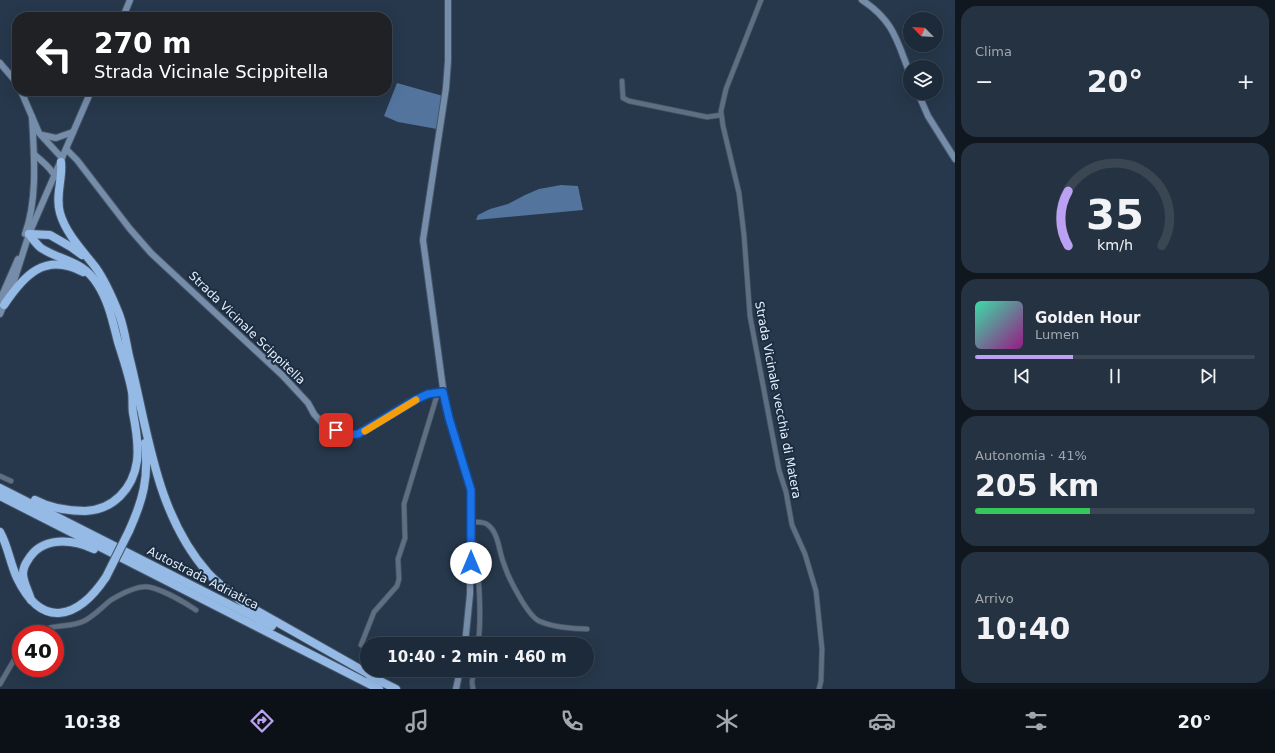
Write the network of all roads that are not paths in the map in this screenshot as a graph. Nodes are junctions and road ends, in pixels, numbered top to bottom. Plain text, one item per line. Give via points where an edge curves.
1 (130, 0) edge
2 (448, 0) edge
3 (761, 0) edge
4 (862, 0) edge
5 (124, 12) edge
6 (905, 60) edge
7 (0, 63) edge
8 (12, 77) edge
9 (622, 81) dead end
10 (24, 96) edge
11 (89, 96) edge
12 (921, 100) edge
13 (32, 116) junction
14 (721, 116) junction
15 (73, 132) junction
16 (39, 133) junction
17 (67, 147) junction
18 (34, 154) junction
19 (955, 159) edge
20 (61, 162) junction
21 (48, 167) junction
22 (55, 177) junction
23 (29, 235) junction
24 (18, 257) junction
25 (91, 262) junction
26 (95, 280) junction
27 (2, 302) edge
28 (0, 314) edge
29 (137, 385) junction
30 (440, 392) junction
31 (132, 393) junction
32 (142, 423) junction
33 (0, 476) edge
34 (11, 481) dead end
35 (0, 483) edge
36 (0, 488) edge
37 (0, 496) edge
38 (471, 522) junction
39 (471, 531) junction
40 (0, 532) edge
41 (176, 586) junction
42 (32, 600) junction
43 (196, 610) dead end
44 (64, 625) edge
45 (587, 628) dead end
46 (364, 637) edge
47 (466, 637) edge
48 (479, 637) edge
49 (12, 664) edge
50 (360, 669) edge
51 (0, 670) edge
52 (360, 670) edge
53 (5, 676) junction
54 (374, 677) edge
55 (459, 677) edge
56 (473, 677) edge
57 (0, 684) edge
58 (379, 689) edge
59 (396, 689) edge
60 (456, 689) edge
61 (473, 689) edge
62 (819, 689) edge

1 - 5 street
2 - 30 street via 446,88 423,240
3 - 14 street, Strada Vicinale vecchia di Matera via 723,97
4 - 6 street via 890,25
7 - 8 street
9 - 14 street via 623,98 629,101 707,117
10 - 13 street
11 - 15 street
12 - 19 street
13 - 16 street
13 - 18 street
14 - 62 street, Strada Vicinale vecchia di Matera via 739,193 750,316 779,470 792,525 807,559 816,592 822,657
15 - 16 street via 56,138
15 - 17 street
16 - 20 street
17 - 20 street
17 - 30 street, Strada Vicinale Scippitella via 151,253 279,372 308,403 322,423 343,434 358,434 408,403 428,394
18 - 21 street
18 - 24 street via 32,211
20 - 21 street
20 - 22 street
20 - 25 highway via 58,197 60,214
21 - 22 street
22 - 23 street
23 - 24 street
23 - 25 highway via 50,235
23 - 26 highway via 41,248 79,264
23 - 27 street via 16,278
24 - 27 street
25 - 29 highway via 109,291 119,316
26 - 27 highway via 70,266 43,267 24,278
26 - 31 highway via 106,300
27 - 28 street
29 - 32 highway
29 - 50 highway via 144,423 165,502 189,548 208,573 245,604
30 - 38 street via 470,483
30 - 46 street via 404,504 406,538 398,559 399,579 374,612
31 - 32 highway
31 - 35 highway via 137,461 129,485 116,500 94,510 69,510 41,503
32 - 42 highway, bridge via 147,458 141,504 98,590 80,606 64,613 47,610
33 - 34 street
36 - 52 highway, Autostrada Adriatica
37 - 41 highway, Autostrada Adriatica
38 - 39 street
38 - 45 street via 488,524 504,564 530,612 538,620 569,629
39 - 47 street via 470,594
39 - 48 street via 476,547
40 - 42 highway via 16,576
41 - 42 highway via 88,546 57,541 36,549 24,566 23,575
41 - 58 highway, Autostrada Adriatica
43 - 44 street via 148,587 128,591 111,600 85,620
49 - 53 street
51 - 53 street
53 - 57 street
54 - 59 highway, Autostrada Adriatica
55 - 60 street
56 - 61 street

